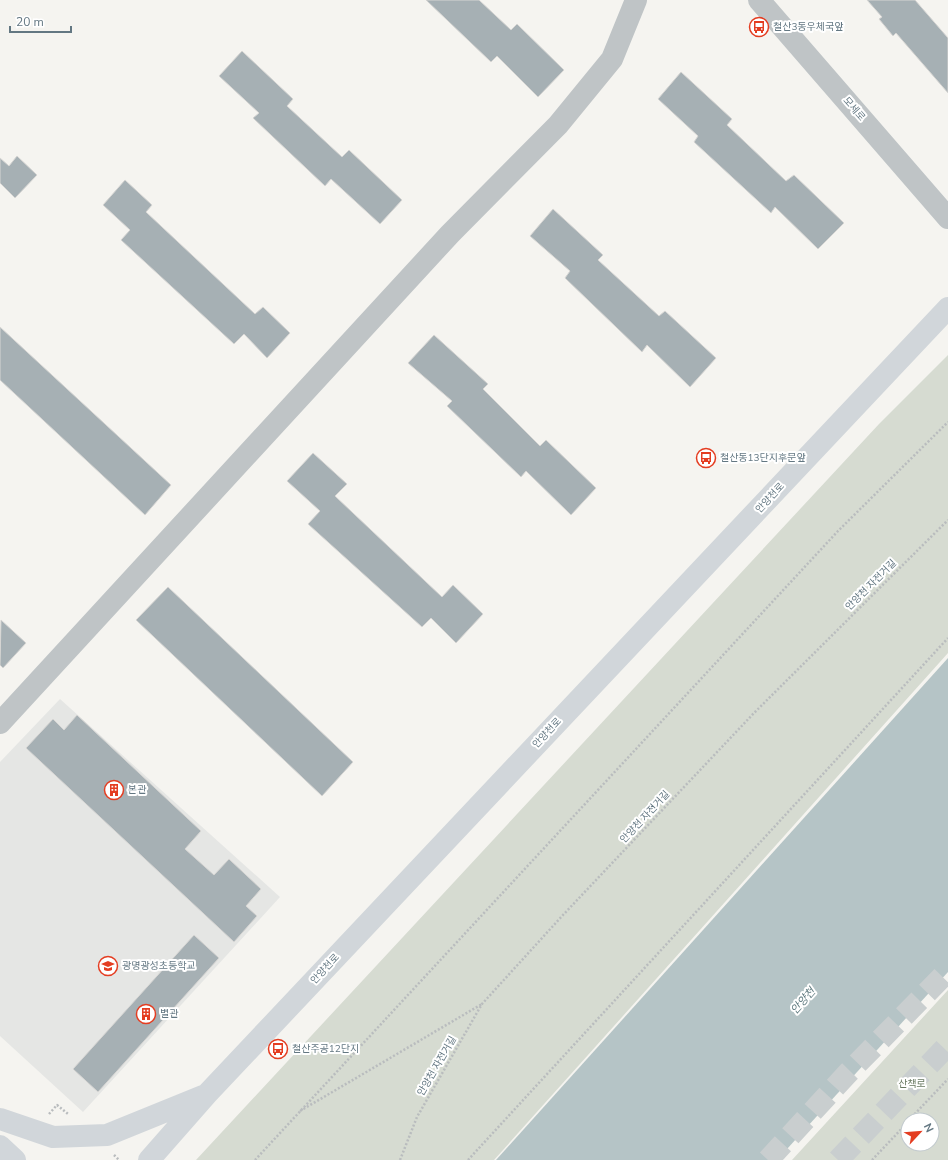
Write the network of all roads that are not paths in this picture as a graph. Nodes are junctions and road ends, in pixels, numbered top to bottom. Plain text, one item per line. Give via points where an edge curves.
1 (636, 0) edge
2 (759, 0) edge
3 (948, 218) edge
4 (948, 308) edge
5 (0, 723) edge
6 (207, 1094) junction
7 (0, 1119) edge
8 (0, 1146) edge
9 (15, 1160) edge
10 (149, 1160) edge

1 - 5 street via 612,59 558,125 450,234
2 - 3 street, 모세로
4 - 6 main road, 안양천로
6 - 7 main road via 107,1135 53,1137
6 - 10 main road, 안양천로
8 - 9 main road

